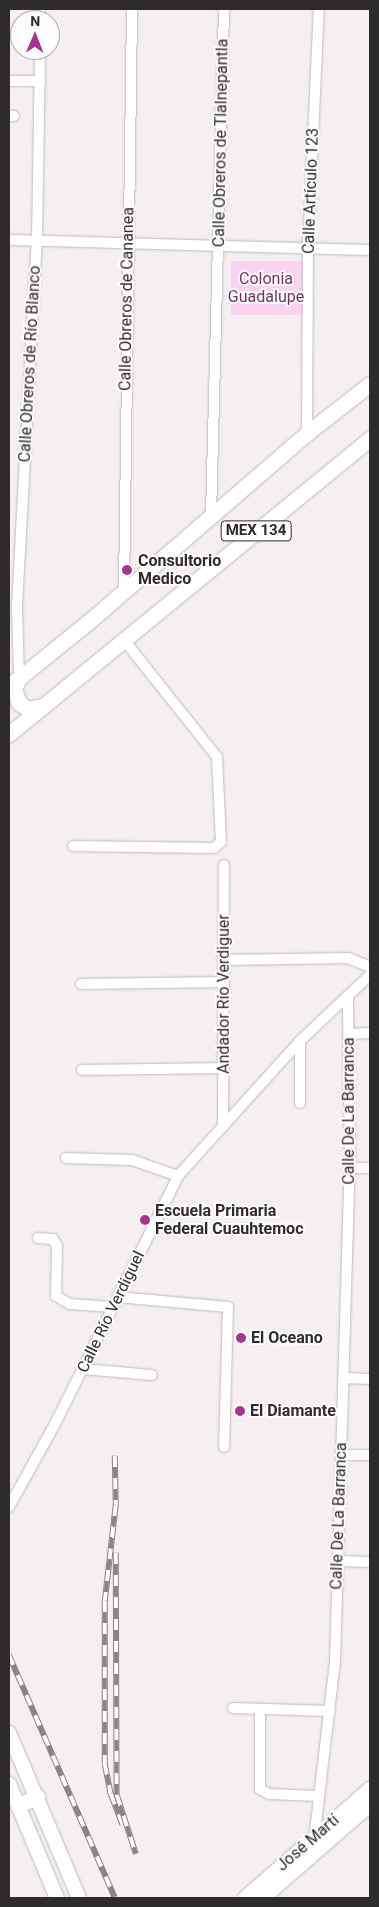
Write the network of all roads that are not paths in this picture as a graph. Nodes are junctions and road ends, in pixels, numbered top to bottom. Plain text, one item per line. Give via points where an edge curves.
1 (132, 9) edge
2 (224, 9) edge
3 (319, 9) edge
4 (40, 60) edge
5 (9, 80) edge
6 (40, 81) junction
7 (9, 240) edge
8 (37, 241) junction
9 (128, 243) junction
10 (219, 245) junction
11 (308, 247) junction
12 (370, 250) edge
13 (370, 384) edge
14 (307, 433) junction
15 (370, 438) edge
16 (211, 516) junction
17 (14, 586) edge
18 (124, 590) junction
19 (13, 606) edge
20 (124, 640) junction
21 (14, 682) edge
22 (43, 706) junction
23 (9, 734) edge
24 (73, 846) dead end
25 (224, 865) dead end
26 (224, 960) junction
27 (370, 967) edge
28 (370, 975) edge
29 (224, 982) junction
30 (81, 984) dead end
31 (348, 998) junction
32 (370, 1033) edge
33 (349, 1034) junction
34 (300, 1041) junction
35 (224, 1068) junction
36 (82, 1070) dead end
37 (300, 1103) dead end
38 (223, 1123) junction
39 (66, 1158) dead end
40 (350, 1168) junction
41 (370, 1168) edge
42 (178, 1176) junction
43 (38, 1238) dead end
44 (116, 1302) junction
45 (82, 1369) junction
46 (152, 1375) dead end
47 (343, 1378) junction
48 (370, 1379) edge
49 (224, 1447) dead end
50 (341, 1455) junction
51 (370, 1455) edge
52 (9, 1507) edge
53 (338, 1561) junction
54 (370, 1562) edge
55 (233, 1708) dead end
56 (260, 1709) junction
57 (330, 1711) junction
58 (9, 1733) edge
59 (9, 1784) edge
60 (370, 1788) edge
61 (319, 1796) junction
62 (37, 1797) junction
63 (18, 1804) junction
64 (370, 1806) edge
65 (314, 1838) junction
66 (316, 1852) junction
67 (57, 1898) edge
68 (80, 1898) edge
69 (245, 1898) edge
70 (263, 1898) edge

1 - 9 street, Calle Obreros de Cananea
2 - 10 street, Calle Obreros de Tlalnepantla
3 - 11 street, Calle Artículo 123
4 - 6 street, Calle Obreros de Río Blanco
5 - 6 street
6 - 8 street, Calle Obreros de Río Blanco
7 - 8 street
8 - 9 street
8 - 17 street, Calle Obreros de Río Blanco
9 - 10 street
9 - 18 street, Calle Obreros de Cananea
10 - 11 street
10 - 16 street, Calle Obreros de Tlalnepantla
11 - 12 street
11 - 14 street, Calle Artículo 123
13 - 14 main road, MEX 134
14 - 16 main road, MEX 134
15 - 20 main road, MEX 134
16 - 18 main road, MEX 134
17 - 19 street, Calle Obreros de Río Blanco
18 - 21 main road, MEX 134
19 - 21 street, Calle Obreros de Río Blanco
20 - 22 main road, MEX 134
20 - 24 street via 217,757 221,842 214,848
21 - 22 main road via 19,704 33,709
22 - 23 main road, MEX 134
25 - 26 street, Andador Río Verdiguer
26 - 27 street via 348,958
26 - 29 street, Andador Río Verdiguer
28 - 31 street, Calle Río Verdiguel
29 - 30 street
29 - 35 street, Andador Río Verdiguer
31 - 33 street, Calle De La Barranca
31 - 34 street, Calle Río Verdiguel
32 - 33 street
33 - 40 street, Calle De La Barranca
34 - 37 street
34 - 38 street, Calle Río Verdiguel
35 - 36 street
35 - 38 street, Andador Río Verdiguer
38 - 42 street, Calle Río Verdiguel
39 - 42 street via 132,1160
40 - 41 street
40 - 47 street, Calle De La Barranca
42 - 44 street, Calle Río Verdiguel
43 - 44 street via 53,1239 57,1246 56,1296 70,1304
44 - 45 street, Calle Río Verdiguel
44 - 49 street via 228,1307
45 - 46 street
45 - 52 street, Calle Río Verdiguel
47 - 48 street
47 - 50 street, Calle De La Barranca
50 - 51 street
50 - 53 street, Calle De La Barranca
53 - 54 street
53 - 57 street, Calle De La Barranca
55 - 56 street
56 - 57 street
56 - 61 street via 260,1789 269,1794
57 - 61 street, Calle De La Barranca
58 - 62 main road
59 - 63 main road
60 - 65 main road, José Martí
61 - 65 street, Calle De La Barranca
62 - 63 main road
62 - 68 main road
63 - 67 main road
64 - 66 main road, José Martí
65 - 66 street, Calle De La Barranca
65 - 69 main road, José Martí
66 - 70 main road, José Martí

